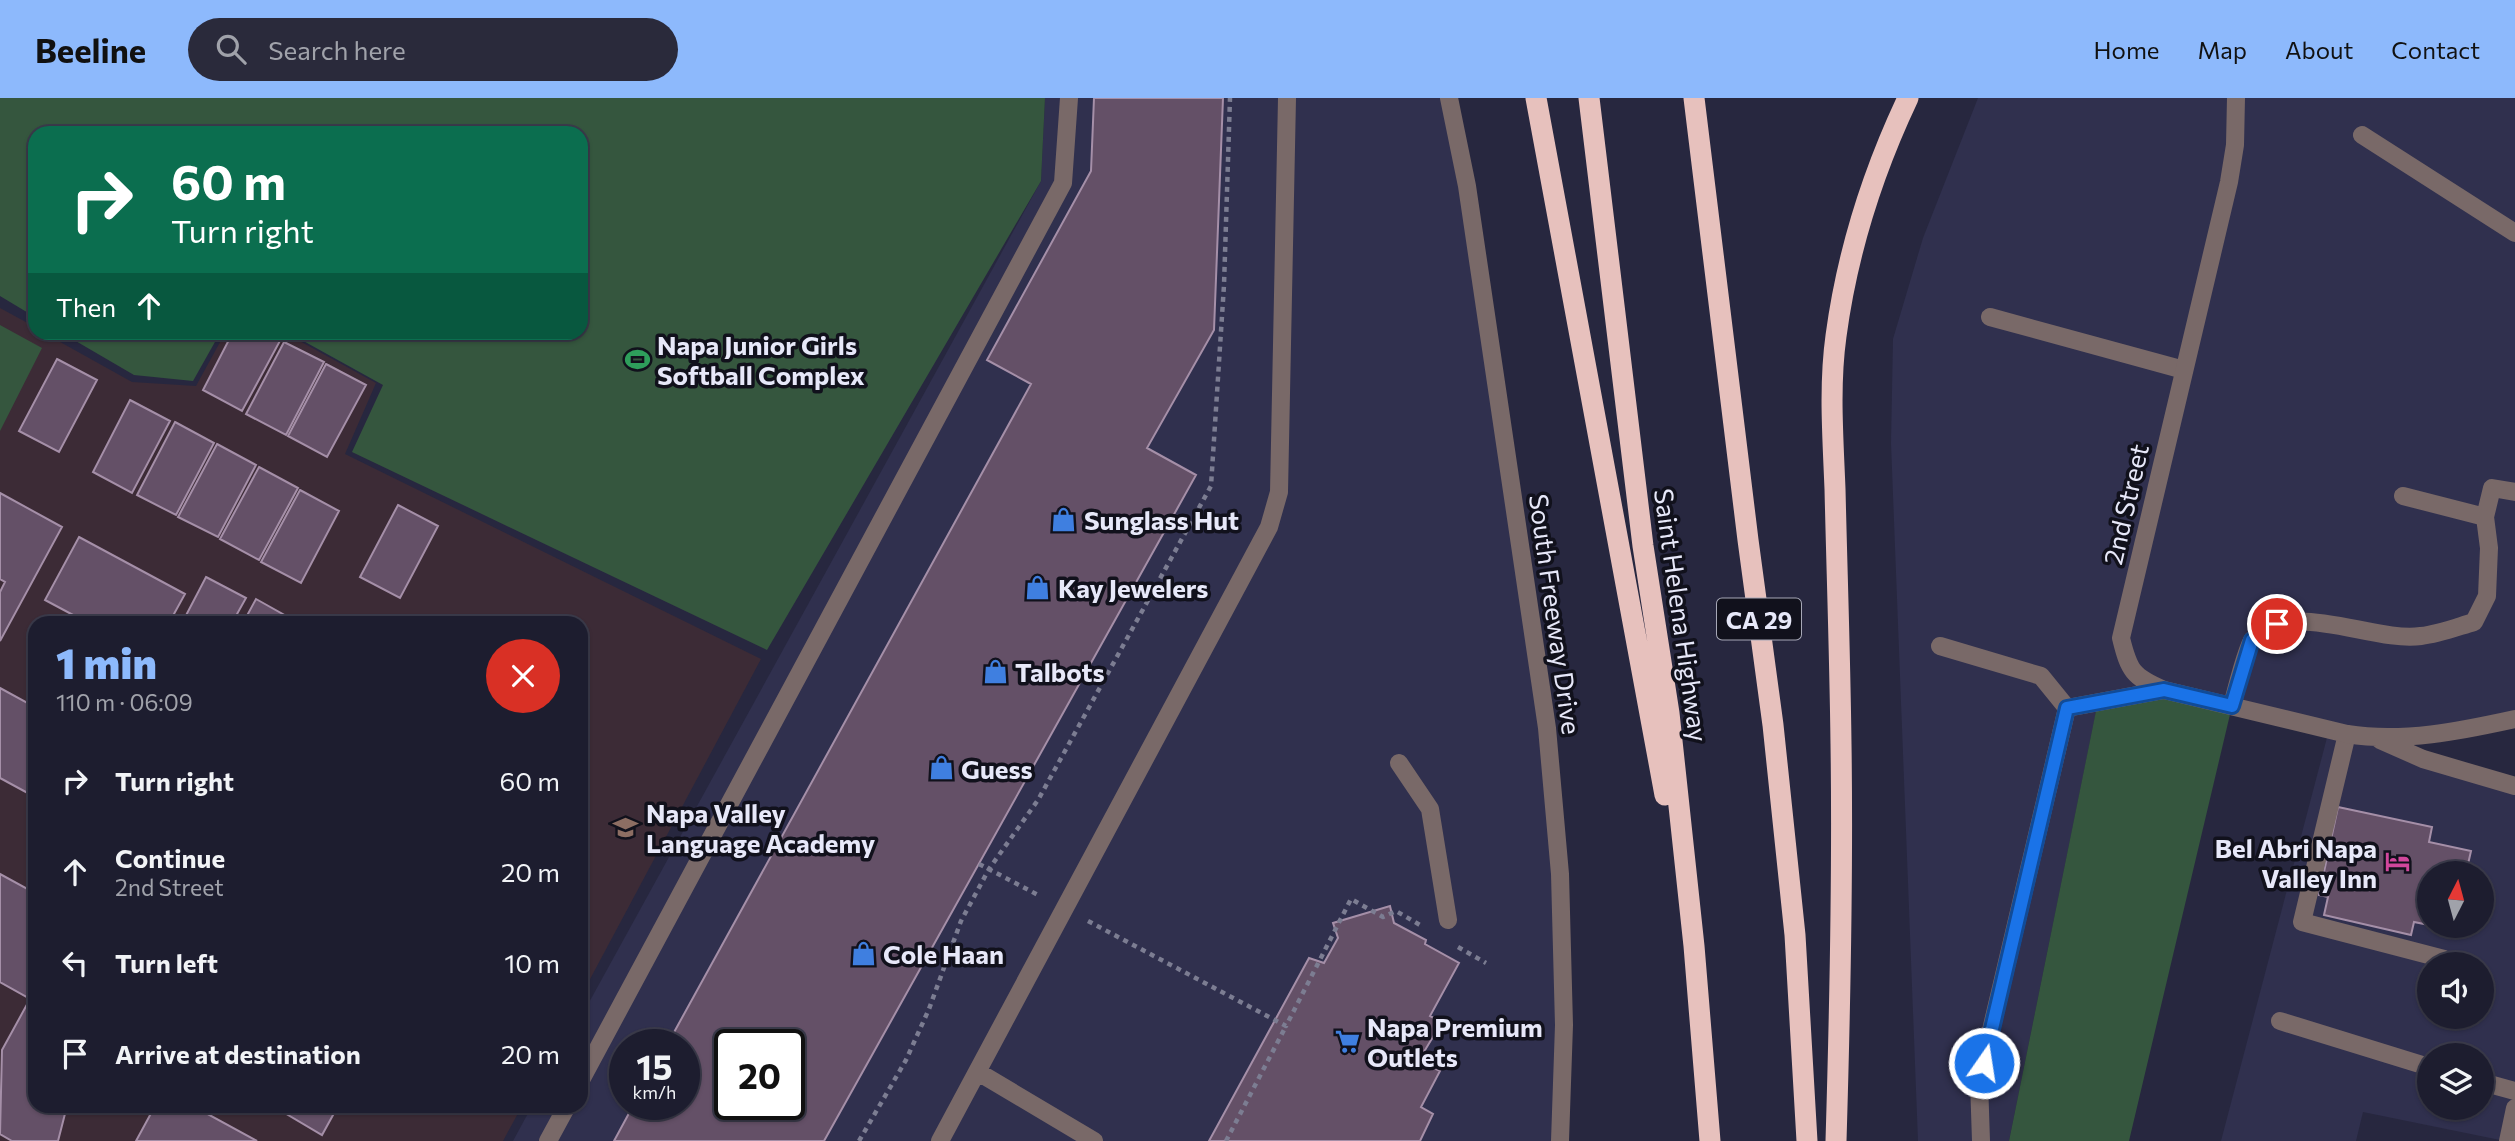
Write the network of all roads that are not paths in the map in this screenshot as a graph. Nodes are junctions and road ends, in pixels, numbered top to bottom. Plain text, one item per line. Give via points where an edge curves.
1 (1069, 98) edge
2 (1287, 98) edge
3 (1449, 98) edge
4 (1536, 98) edge
5 (1589, 98) edge
6 (1694, 98) edge
7 (1908, 98) edge
8 (2236, 98) edge
9 (2362, 135) dead end
10 (2515, 233) edge
11 (1990, 317) dead end
12 (2184, 370) junction
13 (2515, 492) edge
14 (2403, 496) dead end
15 (2486, 517) junction
16 (1940, 646) dead end
17 (2164, 690) junction
18 (2232, 706) junction
19 (2067, 708) junction
20 (2515, 719) edge
21 (2347, 734) junction
22 (2377, 739) junction
23 (1399, 763) dead end
24 (2515, 786) edge
25 (1448, 920) dead end
26 (1694, 946) junction
27 (2417, 952) edge
28 (2280, 1021) dead end
29 (2417, 1063) edge
30 (588, 1067) edge
31 (978, 1072) junction
32 (2494, 1085) edge
33 (2515, 1091) edge
34 (2515, 1108) edge
35 (563, 1113) edge
36 (548, 1141) edge
37 (940, 1141) edge
38 (1094, 1141) edge
39 (1560, 1141) edge
40 (1710, 1141) edge
41 (1807, 1141) edge
42 (1836, 1141) edge
43 (1981, 1141) edge
44 (2508, 1141) edge

1 - 30 street via 1063,183
2 - 31 street via 1279,492 1269,527
3 - 39 street, South Freeway Drive via 1467,186 1548,728 1560,874 1564,1025
4 - 26 highway
5 - 26 highway, Saint Helena Highway via 1643,546 1669,713
6 - 41 highway, CA 29 via 1773,725 1795,936
7 - 42 highway via 1860,228 1844,284 1836,338 1832,397 1841,941
8 - 12 street, 2nd Street via 2229,181
9 - 10 street
11 - 12 street
12 - 17 street, 2nd Street via 2121,638 2127,663 2142,680
13 - 15 street via 2492,488
14 - 15 street
15 - 18 street via 2487,596 2474,622 2420,636 2366,633 2314,621 2277,624 2252,640
16 - 19 street via 2041,676
17 - 18 street, 2nd Street
17 - 19 street
18 - 21 street, 2nd Street
19 - 43 street via 1979,1082
20 - 22 street, 2nd Street
21 - 22 street, 2nd Street
21 - 27 street via 2302,922
22 - 24 street, 2nd Street via 2423,759
23 - 25 street via 1430,809
26 - 40 highway, Saint Helena Highway
28 - 29 street
31 - 37 street
31 - 38 street
32 - 33 street
34 - 44 street
35 - 36 street

